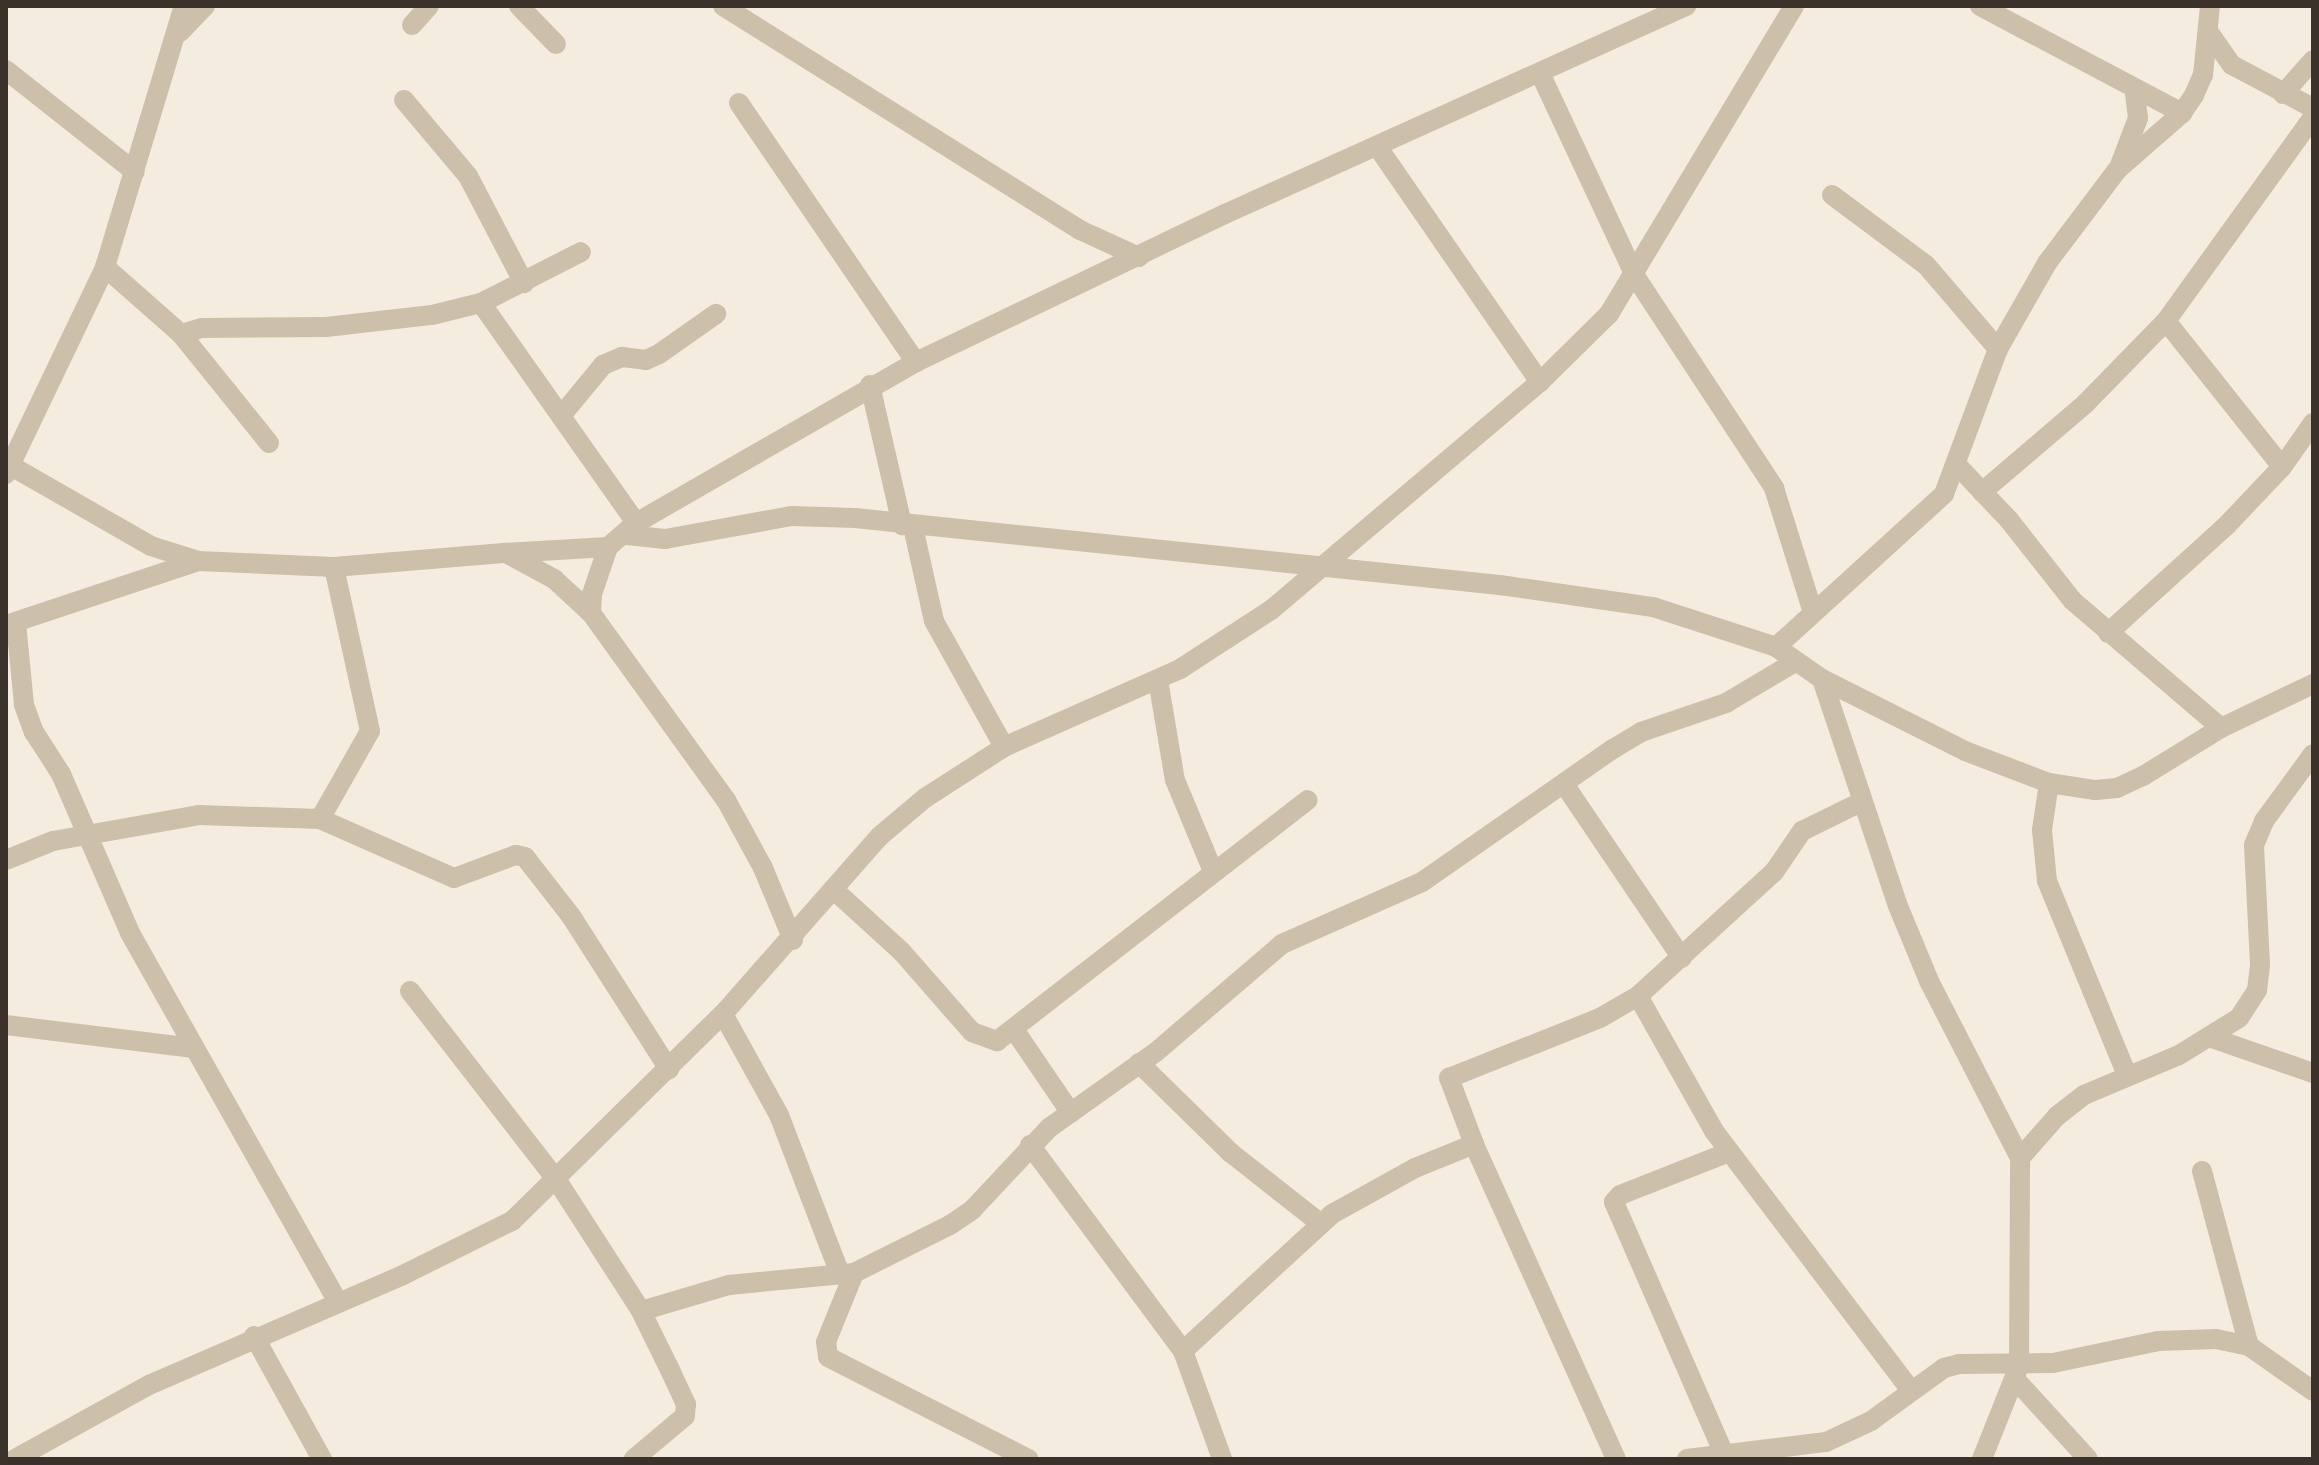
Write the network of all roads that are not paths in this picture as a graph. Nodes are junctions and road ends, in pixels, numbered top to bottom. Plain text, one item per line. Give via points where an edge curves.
1 (184, 6) edge
2 (205, 6) edge
3 (429, 6) edge
4 (519, 6) edge
5 (1686, 6) edge
6 (1794, 6) edge
7 (1980, 6) edge
8 (2210, 6) edge
9 (735, 9) edge
10 (412, 25) dead end
11 (180, 32) junction
12 (2210, 34) junction
13 (556, 44) dead end
14 (2313, 60) edge
15 (2232, 65) junction
16 (6, 70) edge
17 (1540, 73) junction
18 (2203, 75) junction
19 (2135, 93) junction
20 (2283, 94) junction
21 (404, 100) dead end
22 (739, 103) dead end
23 (2313, 108) edge
24 (2182, 113) junction
25 (2313, 117) edge
26 (1377, 146) junction
27 (2117, 170) junction
28 (135, 172) junction
29 (1832, 195) dead end
30 (581, 252) dead end
31 (1139, 257) junction
32 (105, 267) junction
33 (1635, 276) junction
34 (524, 283) junction
35 (481, 303) junction
36 (716, 314) dead end
37 (2166, 321) junction
38 (181, 334) junction
39 (1998, 349) junction
40 (916, 362) junction
41 (1540, 382) junction
42 (870, 385) junction
43 (561, 416) junction
44 (2313, 423) edge
45 (269, 443) dead end
46 (1957, 465) junction
47 (7, 467) edge
48 (2282, 467) junction
49 (1982, 492) junction
50 (907, 526) junction
51 (632, 529) junction
52 (608, 547) junction
53 (506, 553) junction
54 (198, 561) junction
55 (334, 567) junction
56 (1321, 568) junction
57 (1812, 609) junction
58 (591, 613) junction
59 (11, 624) edge
60 (2108, 633) junction
61 (1776, 647) junction
62 (1795, 662) junction
63 (1822, 679) junction
64 (1158, 680) junction
65 (2313, 684) edge
66 (2221, 728) junction
67 (1004, 747) junction
68 (2313, 754) edge
69 (2049, 783) junction
70 (1564, 784) junction
71 (1308, 800) dead end
72 (1861, 802) junction
73 (320, 819) junction
74 (88, 838) junction
75 (6, 860) edge
76 (1212, 869) junction
77 (833, 889) junction
78 (793, 940) junction
79 (1682, 958) junction
80 (410, 991) dead end
81 (1638, 996) junction
82 (723, 1014) junction
83 (6, 1025) edge
84 (1015, 1031) junction
85 (2212, 1038) junction
86 (192, 1048) junction
87 (1139, 1063) junction
88 (669, 1069) junction
89 (2126, 1073) junction
90 (2313, 1073) edge
91 (1071, 1113) junction
92 (1474, 1144) junction
93 (1030, 1145) junction
94 (1729, 1152) junction
95 (2020, 1158) junction
96 (2202, 1171) dead end
97 (558, 1182) junction
98 (1320, 1223) junction
99 (847, 1273) junction
100 (337, 1300) junction
101 (641, 1311) junction
102 (254, 1336) junction
103 (2249, 1346) junction
104 (1183, 1351) junction
105 (2017, 1372) junction
106 (1911, 1391) junction
107 (2313, 1391) edge
108 (40, 1453) edge
109 (1724, 1454) junction
110 (1785, 1454) edge
111 (639, 1457) edge
112 (15, 1459) edge
113 (322, 1459) edge
114 (1028, 1459) edge
115 (1222, 1459) edge
116 (1616, 1459) edge
117 (1687, 1459) edge
118 (1982, 1459) edge
119 (2088, 1459) edge

1 - 11 street
2 - 11 street
3 - 10 street
4 - 13 street
5 - 17 street
6 - 33 street
7 - 19 street
8 - 12 street
9 - 31 street via 1080,230
11 - 28 street
12 - 15 street
12 - 18 street
14 - 20 street
15 - 18 street
15 - 20 street
16 - 28 street
17 - 26 street
17 - 33 street
18 - 24 street
19 - 24 street
19 - 27 street via 2133,143
20 - 23 street
21 - 34 street via 468,176
22 - 40 street
24 - 27 street
25 - 37 street
26 - 31 street
26 - 41 street
27 - 39 street via 2047,263
28 - 32 street
29 - 39 street via 1926,265
30 - 34 street
31 - 40 street
32 - 38 street
32 - 47 street
33 - 41 street via 1609,314
33 - 57 street via 1774,488
34 - 35 street
35 - 38 street via 432,315 326,327 202,328
35 - 43 street
36 - 43 street via 646,360 622,357 603,365
37 - 48 street
37 - 49 street via 2085,404
38 - 45 street
39 - 46 street
40 - 42 street
41 - 56 street via 1451,452
42 - 50 street
42 - 51 street
43 - 51 street
44 - 48 street
46 - 49 street
46 - 57 street via 1944,494 1921,520
47 - 54 street via 151,546
48 - 60 street via 2226,526
49 - 60 street via 2073,601
50 - 51 street via 792,516 665,539
50 - 56 street via 1121,543
50 - 67 street via 934,621
51 - 52 street
52 - 53 street
52 - 58 street
53 - 55 street
53 - 58 street via 554,579
54 - 55 street
54 - 59 street
55 - 73 street via 370,731
56 - 61 street via 1653,607
56 - 64 street via 1220,646
57 - 61 street
58 - 78 street via 726,800 763,868
59 - 74 street via 24,705
60 - 66 street
61 - 62 street
62 - 63 street
62 - 70 street via 1726,703 1641,732
63 - 69 street via 1965,751
63 - 72 street
64 - 67 street
64 - 76 street via 1175,780
65 - 66 street
66 - 69 street via 2117,788
67 - 77 street via 925,798 880,836
68 - 85 street via 2264,821 2254,845 2257,990 2239,1018
69 - 89 street via 2042,830 2047,881
70 - 79 street
70 - 87 street via 1422,882 1282,944
71 - 76 street
72 - 79 street via 1802,831 1774,872
72 - 95 street via 1929,981
73 - 74 street via 199,815
73 - 88 street via 454,878 516,855 525,857 571,916
74 - 75 street via 53,841
74 - 86 street via 130,933
76 - 84 street
77 - 78 street
77 - 84 street via 902,952 972,1032 997,1041
78 - 82 street
79 - 81 street
80 - 97 street
81 - 92 street via 1600,1018 1455,1073 1449,1084
81 - 94 street
82 - 88 street
82 - 99 street via 779,1115
83 - 86 street
84 - 91 street
85 - 89 street
85 - 90 street
86 - 100 street
87 - 91 street
87 - 98 street via 1231,1153
88 - 97 street
89 - 95 street via 2057,1116
91 - 93 street
92 - 98 street via 1415,1168
92 - 116 street
93 - 99 street via 961,1218
93 - 104 street
94 - 106 street
94 - 109 street via 1620,1195 1614,1202
95 - 105 street
96 - 103 street
97 - 100 street via 482,1239
97 - 101 street
98 - 104 street
99 - 101 street via 729,1285
99 - 114 street via 826,1342 828,1357
100 - 102 street
101 - 111 street via 686,1404 685,1416
102 - 108 street via 149,1385
102 - 113 street
103 - 105 street via 2216,1339 2158,1341
103 - 107 street
104 - 115 street
105 - 106 street via 1959,1364
105 - 118 street
105 - 119 street
106 - 110 street via 1852,1431
108 - 112 street
109 - 110 street
109 - 117 street

